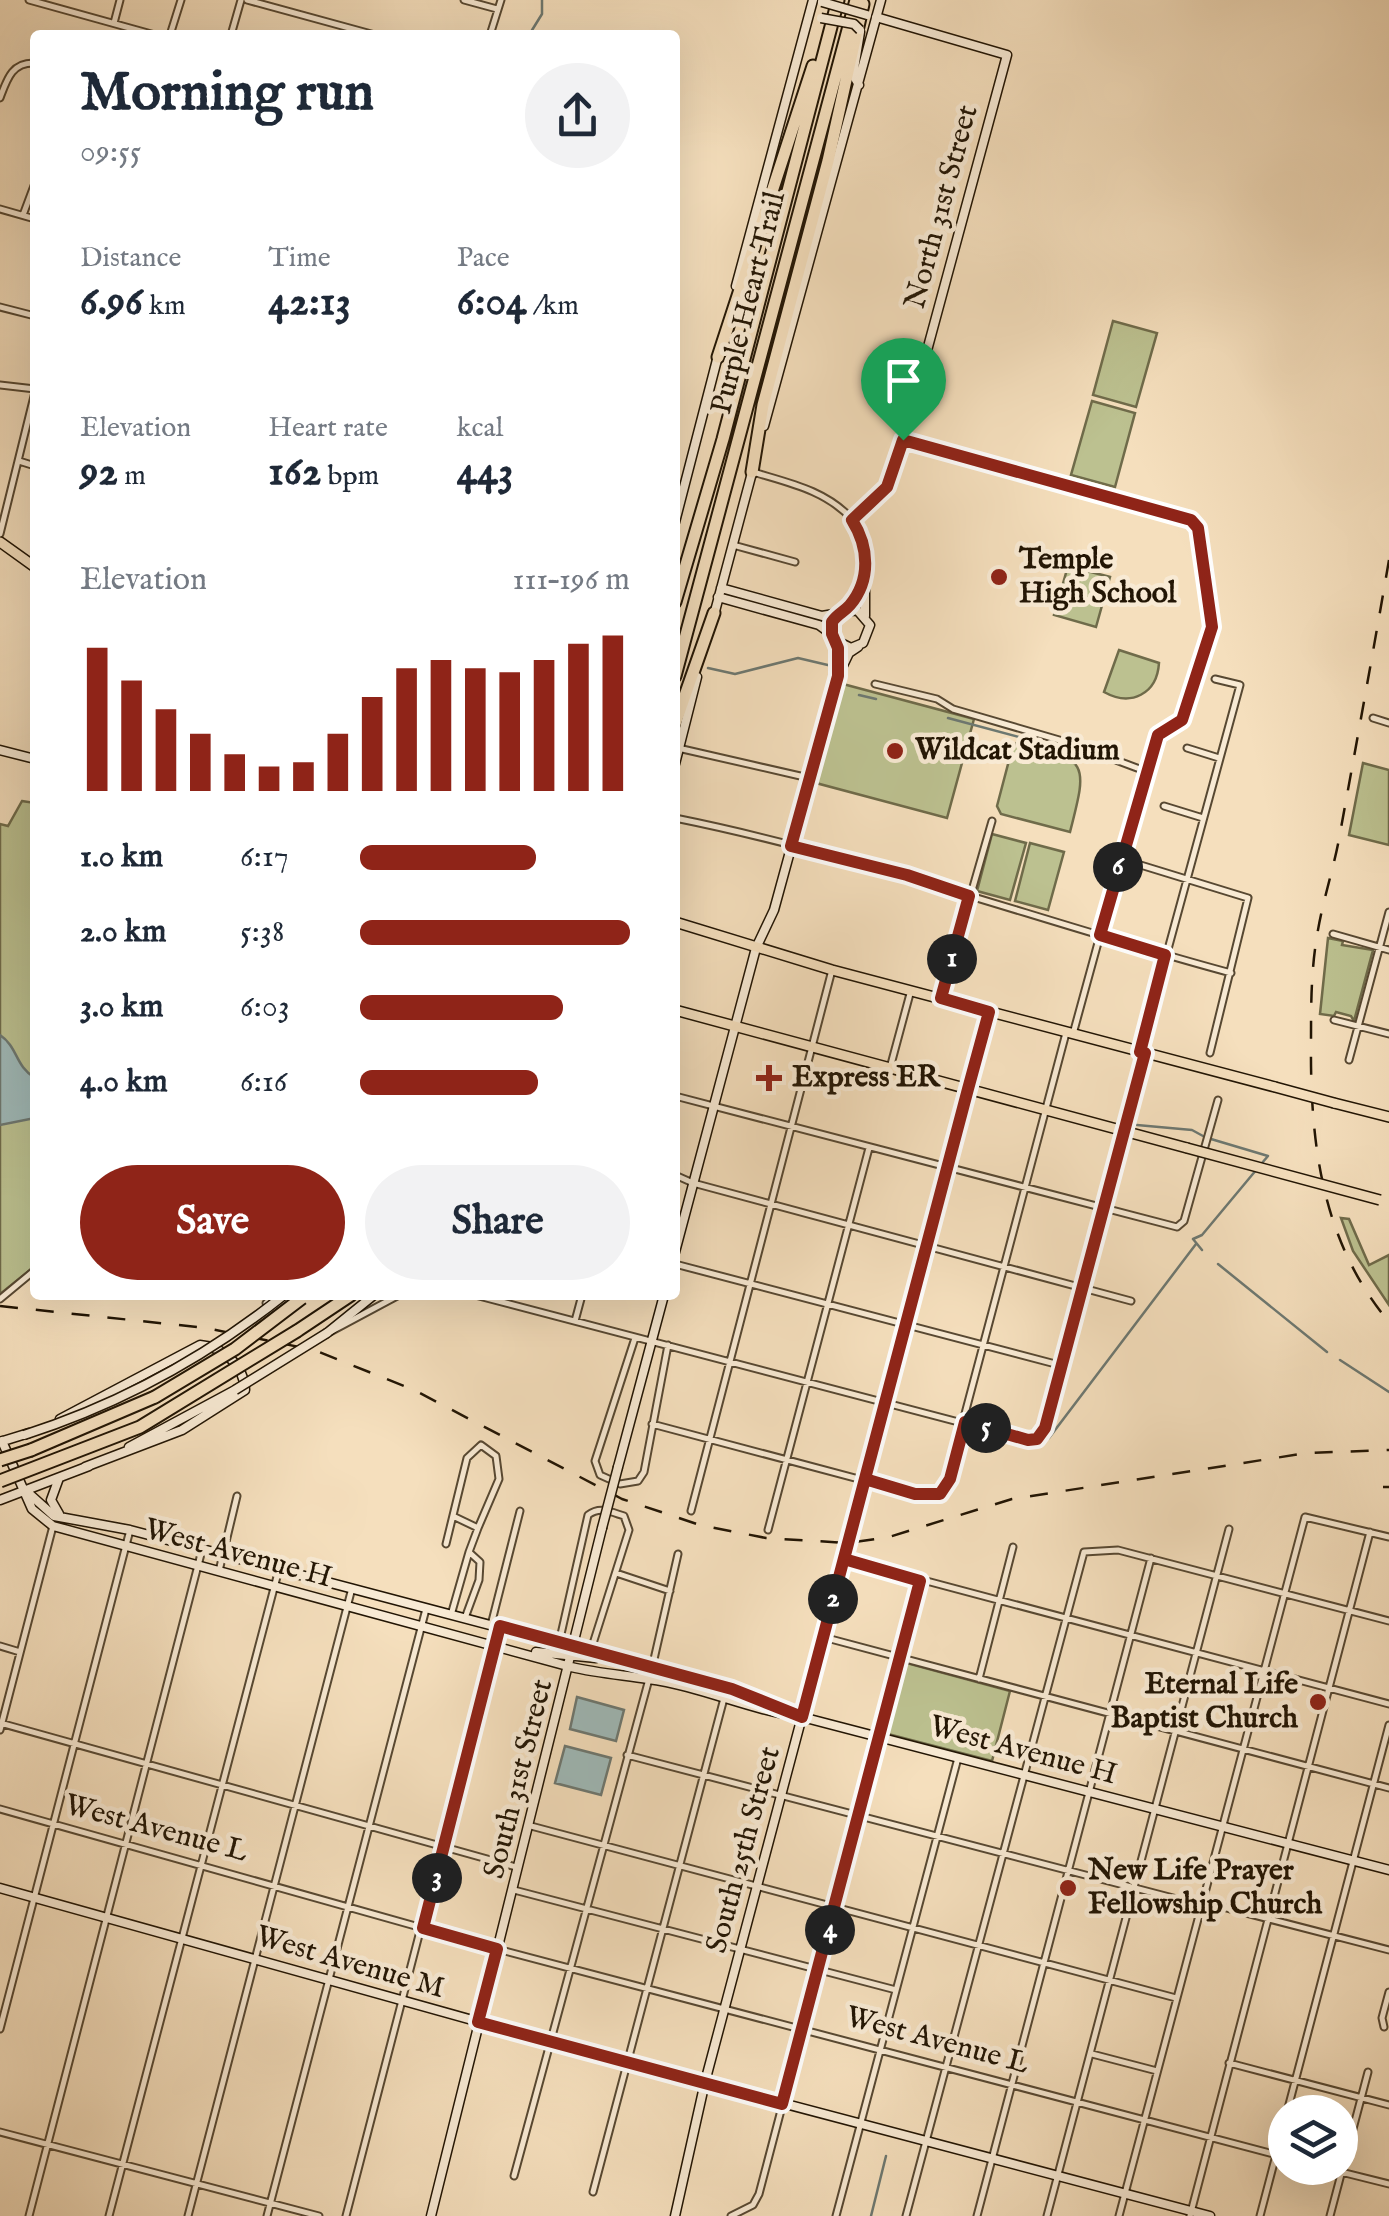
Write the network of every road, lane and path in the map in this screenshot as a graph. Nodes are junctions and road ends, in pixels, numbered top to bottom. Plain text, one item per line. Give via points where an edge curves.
1 (30, 0) edge
2 (61, 0) edge
3 (120, 0) edge
4 (181, 0) edge
5 (244, 0) edge
6 (464, 0) edge
7 (502, 0) edge
8 (801, 0) edge
9 (825, 0) edge
10 (860, 0) edge
11 (882, 0) edge
12 (59, 8) junction
13 (497, 9) junction
14 (872, 16) junction
15 (896, 22) junction
16 (114, 23) junction
17 (807, 24) junction
18 (138, 30) edge
19 (172, 30) edge
20 (233, 30) edge
21 (356, 30) edge
22 (491, 30) edge
23 (871, 38) junction
24 (799, 55) junction
25 (30, 63) edge
26 (859, 85) junction
27 (0, 98) edge
28 (30, 196) edge
29 (0, 209) edge
30 (23, 215) junction
31 (30, 217) edge
32 (0, 307) edge
33 (30, 315) edge
34 (718, 357) junction
35 (0, 385) edge
36 (30, 390) edge
37 (30, 412) edge
38 (903, 440) junction
39 (18, 461) junction
40 (30, 465) edge
41 (752, 472) junction
42 (680, 491) edge
43 (852, 520) junction
44 (0, 534) edge
45 (0, 542) edge
46 (733, 544) junction
47 (795, 562) dead end
48 (30, 563) edge
49 (680, 585) edge
50 (862, 586) junction
51 (720, 592) junction
52 (714, 612) junction
53 (842, 612) junction
54 (865, 616) junction
55 (834, 638) junction
56 (858, 646) junction
57 (680, 658) edge
58 (838, 676) junction
59 (1215, 680) dead end
60 (875, 684) dead end
61 (680, 710) edge
62 (1373, 718) dead end
63 (1389, 723) edge
64 (680, 740) edge
65 (680, 748) edge
66 (1187, 748) dead end
67 (0, 750) edge
68 (30, 758) edge
69 (1219, 758) junction
70 (1145, 770) junction
71 (810, 778) junction
72 (1164, 806) dead end
73 (1203, 818) junction
74 (680, 819) edge
75 (992, 820) dead end
76 (791, 846) junction
77 (1120, 859) junction
78 (1186, 878) junction
79 (969, 896) junction
80 (1389, 912) edge
81 (680, 923) edge
82 (1333, 934) dead end
83 (1100, 935) junction
84 (1379, 947) junction
85 (756, 948) junction
86 (1389, 950) edge
87 (1165, 955) junction
88 (832, 970) junction
89 (1231, 973) junction
90 (911, 990) junction
91 (941, 998) junction
92 (680, 1011) edge
93 (989, 1012) junction
94 (1334, 1020) dead end
95 (734, 1026) junction
96 (1358, 1026) junction
97 (1070, 1033) junction
98 (1389, 1034) edge
99 (812, 1048) junction
100 (1142, 1052) junction
101 (1210, 1053) dead end
102 (1350, 1060) dead end
103 (890, 1068) junction
104 (968, 1089) junction
105 (680, 1097) edge
106 (1218, 1100) dead end
107 (714, 1106) junction
108 (1046, 1110) junction
109 (1389, 1117) edge
110 (791, 1126) junction
111 (1124, 1132) junction
112 (869, 1148) junction
113 (947, 1167) junction
114 (680, 1176) edge
115 (693, 1183) junction
116 (1026, 1188) junction
117 (1385, 1201) edge
118 (770, 1204) junction
119 (1104, 1210) junction
120 (848, 1226) junction
121 (680, 1233) edge
122 (926, 1246) junction
123 (680, 1265) edge
124 (1005, 1267) junction
125 (30, 1274) edge
126 (749, 1282) junction
127 (1083, 1288) junction
128 (0, 1299) edge
129 (269, 1300) edge
130 (277, 1300) edge
131 (300, 1300) edge
132 (336, 1300) edge
133 (343, 1300) edge
134 (368, 1300) edge
135 (390, 1300) edge
136 (507, 1300) edge
137 (581, 1300) edge
138 (663, 1300) edge
139 (1131, 1300) dead end
140 (266, 1303) dead end
141 (828, 1304) junction
142 (575, 1321) junction
143 (906, 1325) junction
144 (297, 1331) junction
145 (327, 1333) junction
146 (636, 1338) junction
147 (651, 1342) junction
148 (668, 1345) junction
149 (984, 1345) junction
150 (729, 1361) junction
151 (1063, 1366) junction
152 (808, 1382) junction
153 (885, 1402) junction
154 (965, 1422) junction
155 (652, 1424) junction
156 (24, 1435) junction
157 (709, 1438) junction
158 (1, 1442) edge
159 (0, 1460) edge
160 (787, 1460) junction
161 (86, 1467) junction
162 (60, 1477) junction
163 (865, 1479) junction
164 (0, 1481) edge
165 (25, 1490) junction
166 (237, 1496) dead end
167 (0, 1500) edge
168 (32, 1509) junction
169 (691, 1511) dead end
170 (520, 1512) dead end
171 (455, 1517) junction
172 (66, 1520) junction
173 (52, 1526) junction
174 (478, 1528) junction
175 (130, 1530) junction
176 (768, 1530) dead end
177 (1229, 1530) dead end
178 (1370, 1532) junction
179 (1389, 1537) edge
180 (446, 1544) dead end
181 (126, 1548) junction
182 (1013, 1548) dead end
183 (202, 1550) junction
184 (469, 1552) junction
185 (222, 1554) junction
186 (678, 1554) dead end
187 (1151, 1558) junction
188 (844, 1559) junction
189 (198, 1567) junction
190 (279, 1569) junction
191 (219, 1572) junction
192 (616, 1573) junction
193 (1217, 1575) junction
194 (920, 1581) junction
195 (274, 1587) junction
196 (352, 1588) junction
197 (670, 1590) junction
198 (1283, 1592) junction
199 (998, 1602) junction
200 (347, 1606) junction
201 (426, 1609) junction
202 (1349, 1611) junction
203 (451, 1615) junction
204 (464, 1618) junction
205 (1065, 1619) junction
206 (1389, 1620) edge
207 (422, 1626) junction
208 (495, 1626) junction
209 (1130, 1636) junction
210 (823, 1637) junction
211 (559, 1643) junction
212 (495, 1645) junction
213 (0, 1646) edge
214 (574, 1651) junction
215 (20, 1652) junction
216 (590, 1652) junction
217 (526, 1654) junction
218 (1196, 1655) junction
219 (901, 1658) junction
220 (621, 1660) junction
221 (652, 1666) junction
222 (570, 1667) junction
223 (1263, 1671) junction
224 (648, 1679) junction
225 (979, 1679) junction
226 (727, 1687) junction
227 (1328, 1688) junction
228 (1045, 1696) junction
229 (723, 1700) junction
230 (1389, 1704) edge
231 (1111, 1714) junction
232 (802, 1717) junction
233 (1389, 1725) edge
234 (1, 1726) edge
235 (1176, 1731) junction
236 (882, 1737) junction
237 (75, 1745) junction
238 (1242, 1749) junction
239 (628, 1755) junction
240 (958, 1758) junction
241 (148, 1765) junction
242 (1308, 1766) junction
243 (704, 1774) junction
244 (1023, 1774) junction
245 (1373, 1784) junction
246 (223, 1786) junction
247 (1389, 1788) edge
248 (1090, 1792) junction
249 (782, 1795) junction
250 (296, 1806) junction
251 (0, 1809) edge
252 (1155, 1810) junction
253 (860, 1814) junction
254 (54, 1826) junction
255 (530, 1826) junction
256 (370, 1827) junction
257 (1221, 1827) junction
258 (937, 1835) junction
259 (1288, 1844) junction
260 (128, 1845) junction
261 (602, 1845) junction
262 (445, 1848) junction
263 (1002, 1853) junction
264 (1354, 1861) junction
265 (202, 1865) junction
266 (680, 1865) junction
267 (520, 1868) junction
268 (1389, 1870) edge
269 (1068, 1871) junction
270 (276, 1885) junction
271 (758, 1886) junction
272 (0, 1888) edge
273 (1134, 1888) junction
274 (514, 1890) junction
275 (35, 1898) junction
276 (1200, 1905) junction
277 (350, 1907) junction
278 (585, 1908) junction
279 (836, 1908) junction
280 (108, 1918) junction
281 (1268, 1919) junction
282 (423, 1928) junction
283 (911, 1928) junction
284 (664, 1930) junction
285 (1334, 1935) junction
286 (182, 1938) junction
287 (978, 1945) junction
288 (497, 1949) junction
289 (742, 1950) junction
290 (1389, 1950) edge
291 (256, 1960) junction
292 (1044, 1963) junction
293 (571, 1968) junction
294 (819, 1969) junction
295 (1110, 1980) junction
296 (330, 1982) junction
297 (648, 1988) junction
298 (896, 1990) junction
299 (1389, 1992) edge
300 (1176, 1998) junction
301 (404, 2001) junction
302 (725, 2008) junction
303 (478, 2022) junction
304 (1384, 2027) dead end
305 (0, 2029) edge
306 (803, 2029) junction
307 (550, 2042) junction
308 (880, 2048) junction
309 (1091, 2054) junction
310 (628, 2062) junction
311 (1229, 2062) junction
312 (946, 2066) junction
313 (1157, 2071) junction
314 (1368, 2072) dead end
315 (706, 2082) junction
316 (1296, 2082) junction
317 (1011, 2084) junction
318 (1292, 2095) edge
319 (1361, 2098) junction
320 (1078, 2102) junction
321 (782, 2104) junction
322 (1389, 2105) edge
323 (1358, 2110) edge
324 (1143, 2119) junction
325 (860, 2124) junction
326 (0, 2132) edge
327 (1210, 2137) junction
328 (926, 2142) junction
329 (48, 2144) junction
330 (1268, 2153) edge
331 (992, 2157) junction
332 (123, 2164) junction
333 (1058, 2174) junction
334 (514, 2176) dead end
335 (1358, 2176) edge
336 (197, 2183) junction
337 (1389, 2184) edge
338 (1268, 2185) edge
339 (1338, 2185) edge
340 (593, 2192) dead end
341 (1125, 2192) junction
342 (270, 2203) junction
343 (1190, 2213) edge
344 (29, 2216) edge
345 (109, 2216) edge
346 (188, 2216) edge
347 (266, 2216) edge
348 (319, 2216) edge
349 (346, 2216) edge
350 (431, 2216) edge
351 (675, 2216) edge
352 (731, 2216) edge
353 (836, 2216) edge
354 (906, 2216) edge
355 (977, 2216) edge
356 (1047, 2216) edge
357 (1118, 2216) edge
358 (1210, 2216) edge
359 (1260, 2216) edge
360 (1330, 2216) edge

1 - 12 street
2 - 12 street
3 - 16 street
4 - 19 street
5 - 20 street
5 - 21 street
6 - 13 street
7 - 13 street
8 - 17 main road
9 - 14 main road, bridge
9 - 17 main road
9 - 34 highway
9 - 49 highway, Purple Heart Trail via 728,421
10 - 41 highway
10 - 57 highway, Purple Heart Trail
11 - 14 main road
11 - 15 main road
12 - 16 street
13 - 22 street
14 - 15 main road
14 - 23 main road
15 - 23 main road
15 - 38 main road, North 31st Street via 1007,56
16 - 18 street
17 - 24 main road
23 - 26 main road
24 - 26 main road, bridge via 821,18 854,24 861,42 853,74
24 - 34 main road
25 - 27 street via 12,70
26 - 41 main road
28 - 30 street
29 - 30 street
30 - 31 street
32 - 33 street
34 - 42 main road
35 - 36 street
37 - 39 street
38 - 43 main road, North 31st Street via 887,487
38 - 70 street via 1191,520 1198,528 1212,627 1182,720 1158,735
39 - 40 street
39 - 44 street
41 - 43 street via 811,490
41 - 46 main road
43 - 50 main road via 865,548
45 - 48 main road
46 - 47 street
46 - 51 main road
50 - 53 main road
50 - 54 main road
51 - 52 main road
51 - 53 main road via 822,616
51 - 55 main road via 819,625
52 - 61 highway
52 - 64 main road
53 - 54 main road
53 - 55 main road via 832,622
54 - 56 main road via 870,632
55 - 56 main road via 845,647
55 - 58 main road
56 - 58 main road
58 - 71 main road
59 - 69 street via 1240,685
60 - 70 street via 937,698 953,709
62 - 63 street
65 - 71 street
66 - 69 street
67 - 68 main road
69 - 73 street
70 - 77 street
71 - 76 main road
72 - 73 street
73 - 78 street
74 - 76 street
75 - 79 street
76 - 79 street
76 - 85 main road
77 - 78 street
77 - 83 street
78 - 87 street
78 - 89 street via 1248,898
79 - 83 street
79 - 91 street
80 - 84 street
81 - 85 main road
82 - 84 street
83 - 87 street
83 - 97 street
84 - 86 street
84 - 96 street
85 - 88 main road
85 - 95 main road
87 - 89 street
87 - 100 street
88 - 90 main road
88 - 99 street
89 - 101 street
90 - 91 main road
90 - 103 street
91 - 93 main road
92 - 95 main road
93 - 97 main road
93 - 104 main road, South 25th Street
94 - 96 street
95 - 99 main road
95 - 107 main road
96 - 98 street
96 - 102 street
97 - 100 main road
97 - 108 street
99 - 103 main road
99 - 110 street
100 - 109 main road, bridge
100 - 111 street
103 - 104 main road
104 - 108 main road
104 - 113 main road, South 25th Street
105 - 107 street
106 - 119 street via 1180,1227
107 - 110 street
107 - 115 main road
108 - 111 main road
108 - 116 street
110 - 112 street
110 - 118 street
111 - 117 main road, bridge
111 - 119 street
112 - 113 street
112 - 120 street
113 - 116 street
113 - 122 main road, South 25th Street
114 - 115 street
115 - 118 street
115 - 121 main road
116 - 119 street
116 - 124 street
118 - 120 street
118 - 126 street
119 - 127 street
120 - 122 street
120 - 141 street
122 - 124 street
122 - 143 main road, South 25th Street
123 - 126 street
124 - 127 street
124 - 149 street
125 - 128 street
126 - 141 street
126 - 150 street
127 - 139 street
127 - 151 street
129 - 140 street
130 - 156 main road, bridge via 131,1395
131 - 159 highway, bridge via 155,1397
132 - 144 highway
133 - 144 highway
134 - 145 main road
135 - 145 street
136 - 142 street
137 - 142 street
138 - 147 main road, South 31st Street
141 - 143 street
141 - 152 street
142 - 146 street
143 - 149 street
143 - 153 main road, South 25th Street
144 - 164 highway, bridge via 140,1427
145 - 161 main road, bridge via 148,1439
146 - 147 street
146 - 155 street via 596,1461 600,1475 620,1484 638,1481
147 - 148 street
147 - 214 main road, South 31st Street, bridge
148 - 150 street
148 - 155 street
149 - 151 street
149 - 154 street
150 - 152 street
150 - 157 street
151 - 154 street via 1038,1438
152 - 153 street
152 - 160 street
153 - 154 street
153 - 163 main road, South 25th Street
154 - 163 street via 940,1494
155 - 157 street
156 - 158 main road
156 - 161 main road via 200,1345 228,1356 242,1373 245,1390 182,1430
157 - 160 street
157 - 169 street
158 - 165 main road, West Avenue H
160 - 163 street
160 - 176 street
161 - 162 main road
162 - 165 main road
162 - 172 main road via 51,1500
163 - 188 main road, South 25th Street
165 - 167 main road
165 - 168 main road, West Avenue H
165 - 172 main road, West Avenue H
166 - 185 street
167 - 168 main road
168 - 173 main road, West Avenue H
170 - 208 street
171 - 174 street
171 - 174 street via 467,1458 481,1445 490,1448 499,1479
171 - 180 street
172 - 175 main road, West Avenue H
173 - 181 main road, West Avenue H
173 - 215 street
174 - 184 street
175 - 181 street
175 - 183 main road, West Avenue H
177 - 193 street
178 - 179 street
178 - 198 street via 1304,1517
178 - 202 street
181 - 189 main road, West Avenue H
181 - 237 street
182 - 199 street
183 - 185 main road, West Avenue H
183 - 189 street
184 - 203 street
184 - 204 street via 480,1562 479,1580
185 - 190 main road, West Avenue H
185 - 191 street
186 - 197 street
187 - 193 street
187 - 205 street via 1086,1550
187 - 209 street
188 - 194 street
188 - 210 main road, South 25th Street
189 - 191 main road, West Avenue H
189 - 241 street
190 - 195 street
190 - 196 main road, West Avenue H
191 - 195 main road, West Avenue H
192 - 197 street
192 - 211 street via 628,1530 624,1516 598,1510 585,1524
192 - 216 street
193 - 198 street
193 - 218 street
194 - 199 street
194 - 219 street
195 - 200 main road, West Avenue H
195 - 246 street
196 - 200 street
196 - 201 main road, West Avenue H
197 - 221 street
198 - 202 street
198 - 223 street
199 - 205 street
199 - 225 street
200 - 207 main road, West Avenue H
200 - 250 street
201 - 203 main road, West Avenue H
201 - 207 street
202 - 206 street
202 - 227 street
203 - 204 main road, West Avenue H
204 - 208 main road, West Avenue H
205 - 209 street
205 - 228 street
207 - 212 main road, West Avenue H
207 - 256 street
208 - 211 main road, West Avenue H
208 - 212 street
209 - 218 street
209 - 231 street
210 - 219 street
210 - 232 main road, South 25th Street
211 - 214 main road, West Avenue H
212 - 217 main road, West Avenue H
212 - 262 street
213 - 215 street
214 - 216 main road, West Avenue H
214 - 217 main road
214 - 220 main road
214 - 222 main road, South 31st Street
215 - 234 street
216 - 220 main road, West Avenue H
217 - 222 main road, West Avenue H
218 - 223 street
218 - 235 street
219 - 225 street
219 - 236 street
220 - 221 main road, West Avenue H
221 - 224 street
221 - 226 main road, West Avenue H
222 - 224 main road, West Avenue H
222 - 255 main road, South 31st Street
223 - 227 street
223 - 238 street
224 - 229 main road, West Avenue H
224 - 239 street
225 - 228 street
226 - 229 street
226 - 232 main road, West Avenue H
227 - 230 street
227 - 242 street
228 - 231 street
228 - 244 street
229 - 232 main road, West Avenue H
229 - 243 street
231 - 235 street
231 - 248 street
232 - 236 main road, West Avenue H
232 - 249 main road, South 25th Street
233 - 245 street
234 - 237 street
235 - 238 street
235 - 252 street
236 - 240 main road, West Avenue H
236 - 253 street
237 - 241 street
237 - 254 street
238 - 242 street
238 - 257 street
239 - 243 street
239 - 261 street
240 - 244 main road, West Avenue H
240 - 258 street
241 - 246 street
241 - 260 street
242 - 245 street
242 - 259 street
243 - 249 street
243 - 266 street
244 - 248 main road, West Avenue H
244 - 263 street
245 - 247 street
245 - 264 street
246 - 250 street
246 - 265 street
248 - 252 main road, West Avenue H
248 - 269 street
249 - 253 street
249 - 271 main road, South 25th Street
250 - 256 street
250 - 270 street
251 - 254 street, West Avenue L
252 - 257 main road, West Avenue H
252 - 273 street
253 - 258 street
253 - 279 street
254 - 260 street, West Avenue L
254 - 275 street
255 - 261 street
255 - 267 main road, South 31st Street
256 - 262 street
256 - 277 street
257 - 259 main road, West Avenue H
257 - 276 street
258 - 263 street
258 - 283 street
259 - 264 main road, West Avenue H
259 - 281 street
260 - 265 street, West Avenue L
260 - 280 street
261 - 266 street
261 - 278 street
262 - 267 street
262 - 282 street
263 - 269 street
263 - 287 street
264 - 268 main road, West Avenue H
264 - 285 street
265 - 270 street, West Avenue L
265 - 286 street
266 - 271 street
266 - 284 street
267 - 274 main road, South 31st Street
269 - 273 street
269 - 292 street
270 - 277 street, West Avenue L
270 - 291 street
271 - 279 street
271 - 289 main road, South 25th Street
272 - 275 main road, West Avenue M
273 - 276 street
273 - 295 street
274 - 278 street
274 - 288 main road, South 31st Street
275 - 280 main road, West Avenue M
275 - 305 street
276 - 281 street
276 - 300 street
277 - 282 street, West Avenue L
277 - 296 street
278 - 284 street
278 - 293 street
279 - 283 street
279 - 294 street
280 - 286 main road, West Avenue M
280 - 329 street
281 - 285 street
281 - 311 street
282 - 288 street, West Avenue L
282 - 301 street
283 - 287 street
283 - 298 street
284 - 289 street
284 - 297 street
285 - 290 street
285 - 316 street
286 - 291 main road, West Avenue M
286 - 332 street
287 - 292 street
287 - 312 street
288 - 293 street, West Avenue L
288 - 303 main road, South 31st Street
289 - 294 street
289 - 302 main road, South 25th Street
291 - 296 main road, West Avenue M
291 - 336 street
292 - 295 street
292 - 317 street
293 - 297 street, West Avenue L
293 - 307 street
294 - 298 street
294 - 306 street
295 - 300 street
295 - 309 street
296 - 301 main road, West Avenue M
296 - 342 street
297 - 302 street, West Avenue L
297 - 310 street
298 - 308 street
299 - 304 street
300 - 313 street
301 - 303 main road, West Avenue M
301 - 349 street
302 - 306 street, West Avenue L
302 - 315 main road, South 25th Street
303 - 307 main road, West Avenue M
303 - 350 main road, South 31st Street
306 - 308 street, West Avenue L
306 - 321 street
307 - 310 main road, West Avenue M
307 - 334 street
308 - 312 street, West Avenue L
308 - 325 street
309 - 313 street
309 - 320 street
310 - 315 main road, West Avenue M
310 - 340 street
311 - 316 street
311 - 327 street
312 - 317 street, West Avenue L
312 - 328 street
313 - 324 street
314 - 319 street
315 - 321 main road, West Avenue M
315 - 351 main road, South 25th Street
316 - 318 street
316 - 319 street
317 - 320 street, West Avenue L
317 - 331 street
319 - 322 street
319 - 323 street
320 - 324 street, West Avenue L
320 - 333 street
321 - 325 main road, West Avenue M
321 - 352 street via 759,2194 752,2206
324 - 327 street, West Avenue L
324 - 341 street
325 - 328 main road, West Avenue M
325 - 353 street
326 - 329 street
327 - 330 street, West Avenue L
327 - 343 street
328 - 331 main road, West Avenue M
328 - 354 street
329 - 332 street
329 - 344 street
331 - 333 main road, West Avenue M
331 - 355 street
332 - 336 street
332 - 345 street
333 - 341 main road, West Avenue M
333 - 356 street
335 - 337 street
336 - 342 street
336 - 346 street
338 - 359 street
339 - 360 street
341 - 343 main road, West Avenue M
341 - 357 street
342 - 347 street
342 - 348 street
343 - 358 main road, West Avenue M

